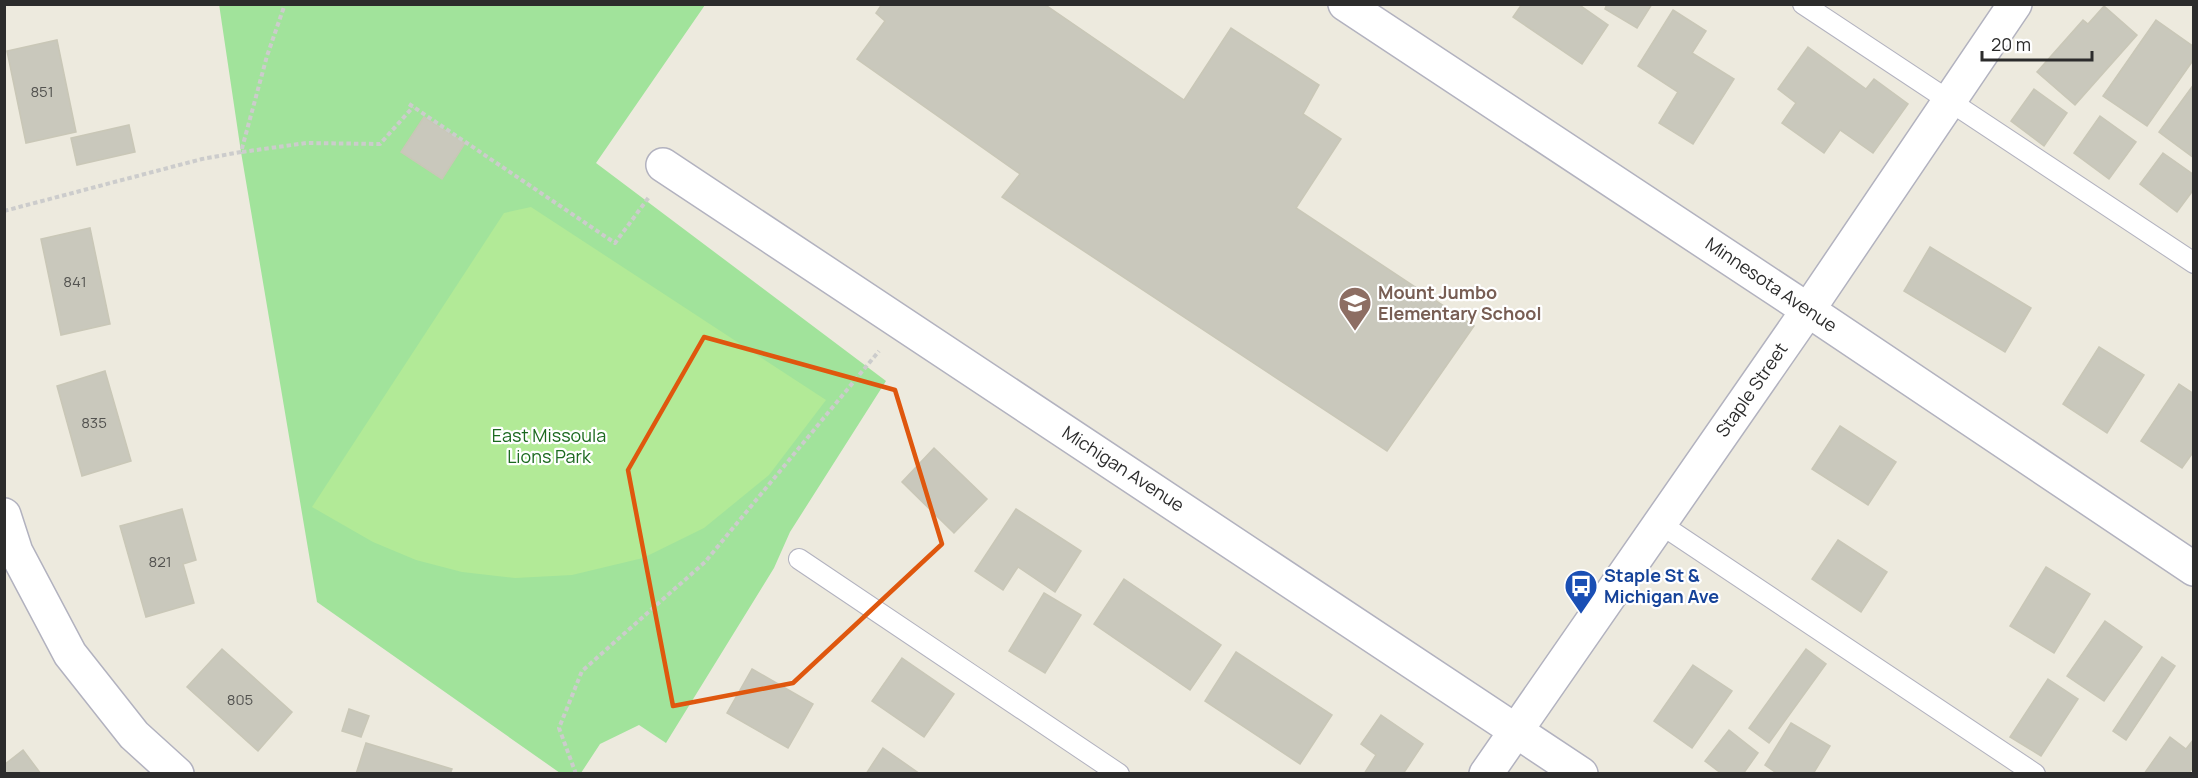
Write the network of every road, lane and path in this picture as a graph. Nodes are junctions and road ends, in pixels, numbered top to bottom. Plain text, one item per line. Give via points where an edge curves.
1 (285, 4) edge
2 (1345, 4) edge
3 (1803, 4) edge
4 (2015, 4) edge
5 (1949, 101) junction
6 (241, 152) junction
7 (666, 167) joint
8 (4, 211) edge
9 (2193, 263) edge
10 (1808, 310) junction
11 (902, 323) junction
12 (4, 515) edge
13 (1659, 523) junction
14 (799, 559) dead end
15 (2193, 569) edge
16 (1516, 729) junction
17 (177, 774) edge
18 (576, 774) edge
19 (1119, 774) edge
20 (1486, 774) edge
21 (1581, 774) edge
22 (2034, 774) edge

1 - 6 path
2 - 10 street, Minnesota Avenue
3 - 5 lane
4 - 5 street, Staple Street
5 - 9 lane
5 - 10 street, Staple Street
6 - 7 path via 306,143 380,144 411,105 615,243
6 - 8 path
7 - 11 street, Michigan Avenue
10 - 13 street, Staple Street
10 - 15 street, Minnesota Avenue
11 - 16 street, Michigan Avenue
11 - 18 path via 705,562 582,671 559,728
12 - 17 street via 16,552 70,654 134,735
13 - 16 street, Staple Street
13 - 22 lane
14 - 19 lane
16 - 20 street, Staple Street
16 - 21 street, Michigan Avenue

